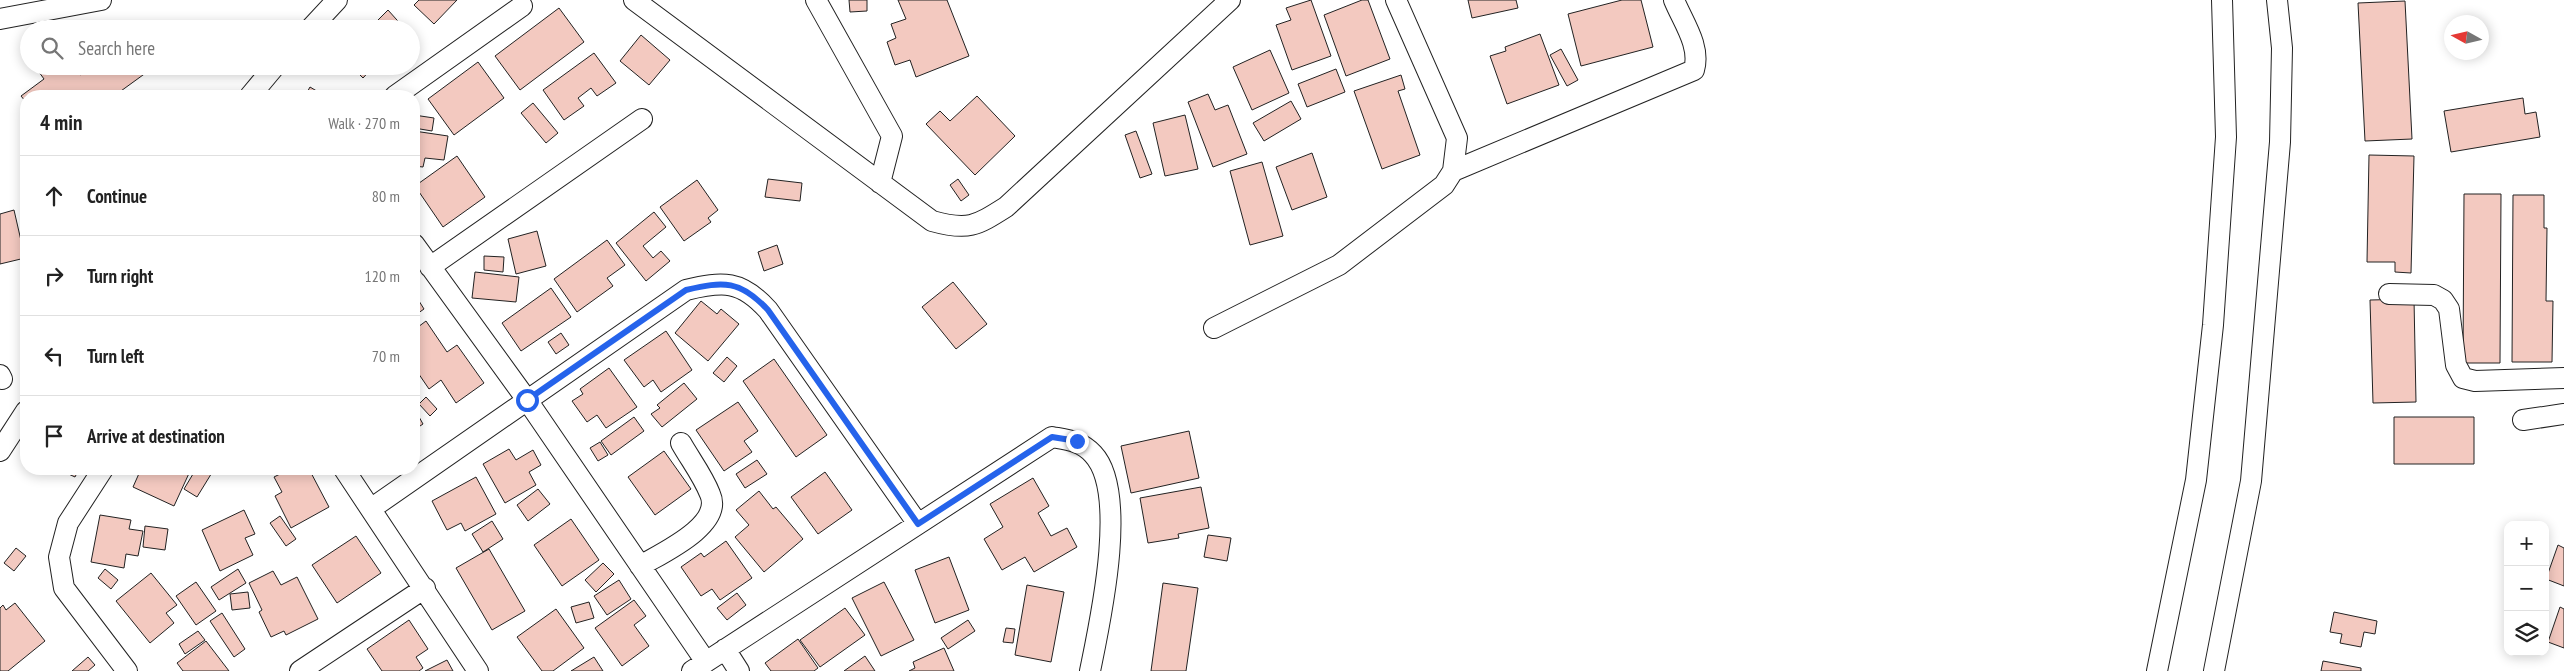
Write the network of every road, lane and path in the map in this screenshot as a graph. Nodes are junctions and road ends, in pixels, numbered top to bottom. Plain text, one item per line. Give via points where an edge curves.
1 (101, 0) edge
2 (337, 0) edge
3 (634, 0) edge
4 (816, 0) edge
5 (1230, 0) edge
6 (1396, 0) edge
7 (1674, 0) edge
8 (2222, 0) edge
9 (2277, 0) edge
10 (522, 6) dead end
11 (0, 19) edge
12 (318, 20) edge
13 (268, 75) edge
14 (255, 90) edge
15 (403, 90) edge
16 (642, 119) dead end
17 (1453, 171) junction
18 (880, 183) junction
19 (420, 252) edge
20 (430, 266) junction
21 (2389, 294) dead end
22 (1214, 328) dead end
23 (2564, 378) edge
24 (527, 400) junction
25 (2564, 414) edge
26 (2523, 420) dead end
27 (20, 421) edge
28 (681, 443) dead end
29 (0, 451) edge
30 (99, 475) edge
31 (348, 475) edge
32 (419, 475) edge
33 (420, 475) edge
34 (372, 508) junction
35 (918, 524) junction
36 (640, 566) junction
37 (425, 588) junction
38 (725, 649) junction
39 (699, 667) edge
40 (127, 671) edge
41 (300, 671) edge
42 (478, 671) edge
43 (739, 671) edge
44 (1090, 671) edge
45 (2157, 671) edge
46 (2214, 671) edge

1 - 11 street
2 - 12 street
3 - 18 street
4 - 18 street via 892,136
5 - 18 street via 1006,207 982,222 956,228 932,222
6 - 17 street via 1457,138
7 - 17 street via 1695,48 1694,70
8 - 45 street via 2226,137 2213,325 2196,480
9 - 46 street via 2282,48 2280,142 2251,481
10 - 15 street
13 - 14 street
16 - 20 street
17 - 22 street via 1444,185 1339,266
19 - 20 street
20 - 24 street
21 - 23 street via 2434,295 2443,300 2449,310 2456,365 2463,378 2475,381
24 - 33 street
24 - 35 street via 686,290 712,284 734,286 753,293 768,310
24 - 36 street
25 - 26 street
27 - 29 street
28 - 36 street via 711,495 712,508 706,523
30 - 40 street via 68,523 59,557 64,588
31 - 34 street
32 - 34 street
34 - 37 street
35 - 38 street
35 - 44 street via 1052,437 1077,441 1094,454 1108,481 1111,514 1105,592
36 - 39 street
37 - 41 street
37 - 42 street
38 - 39 street
38 - 43 street

